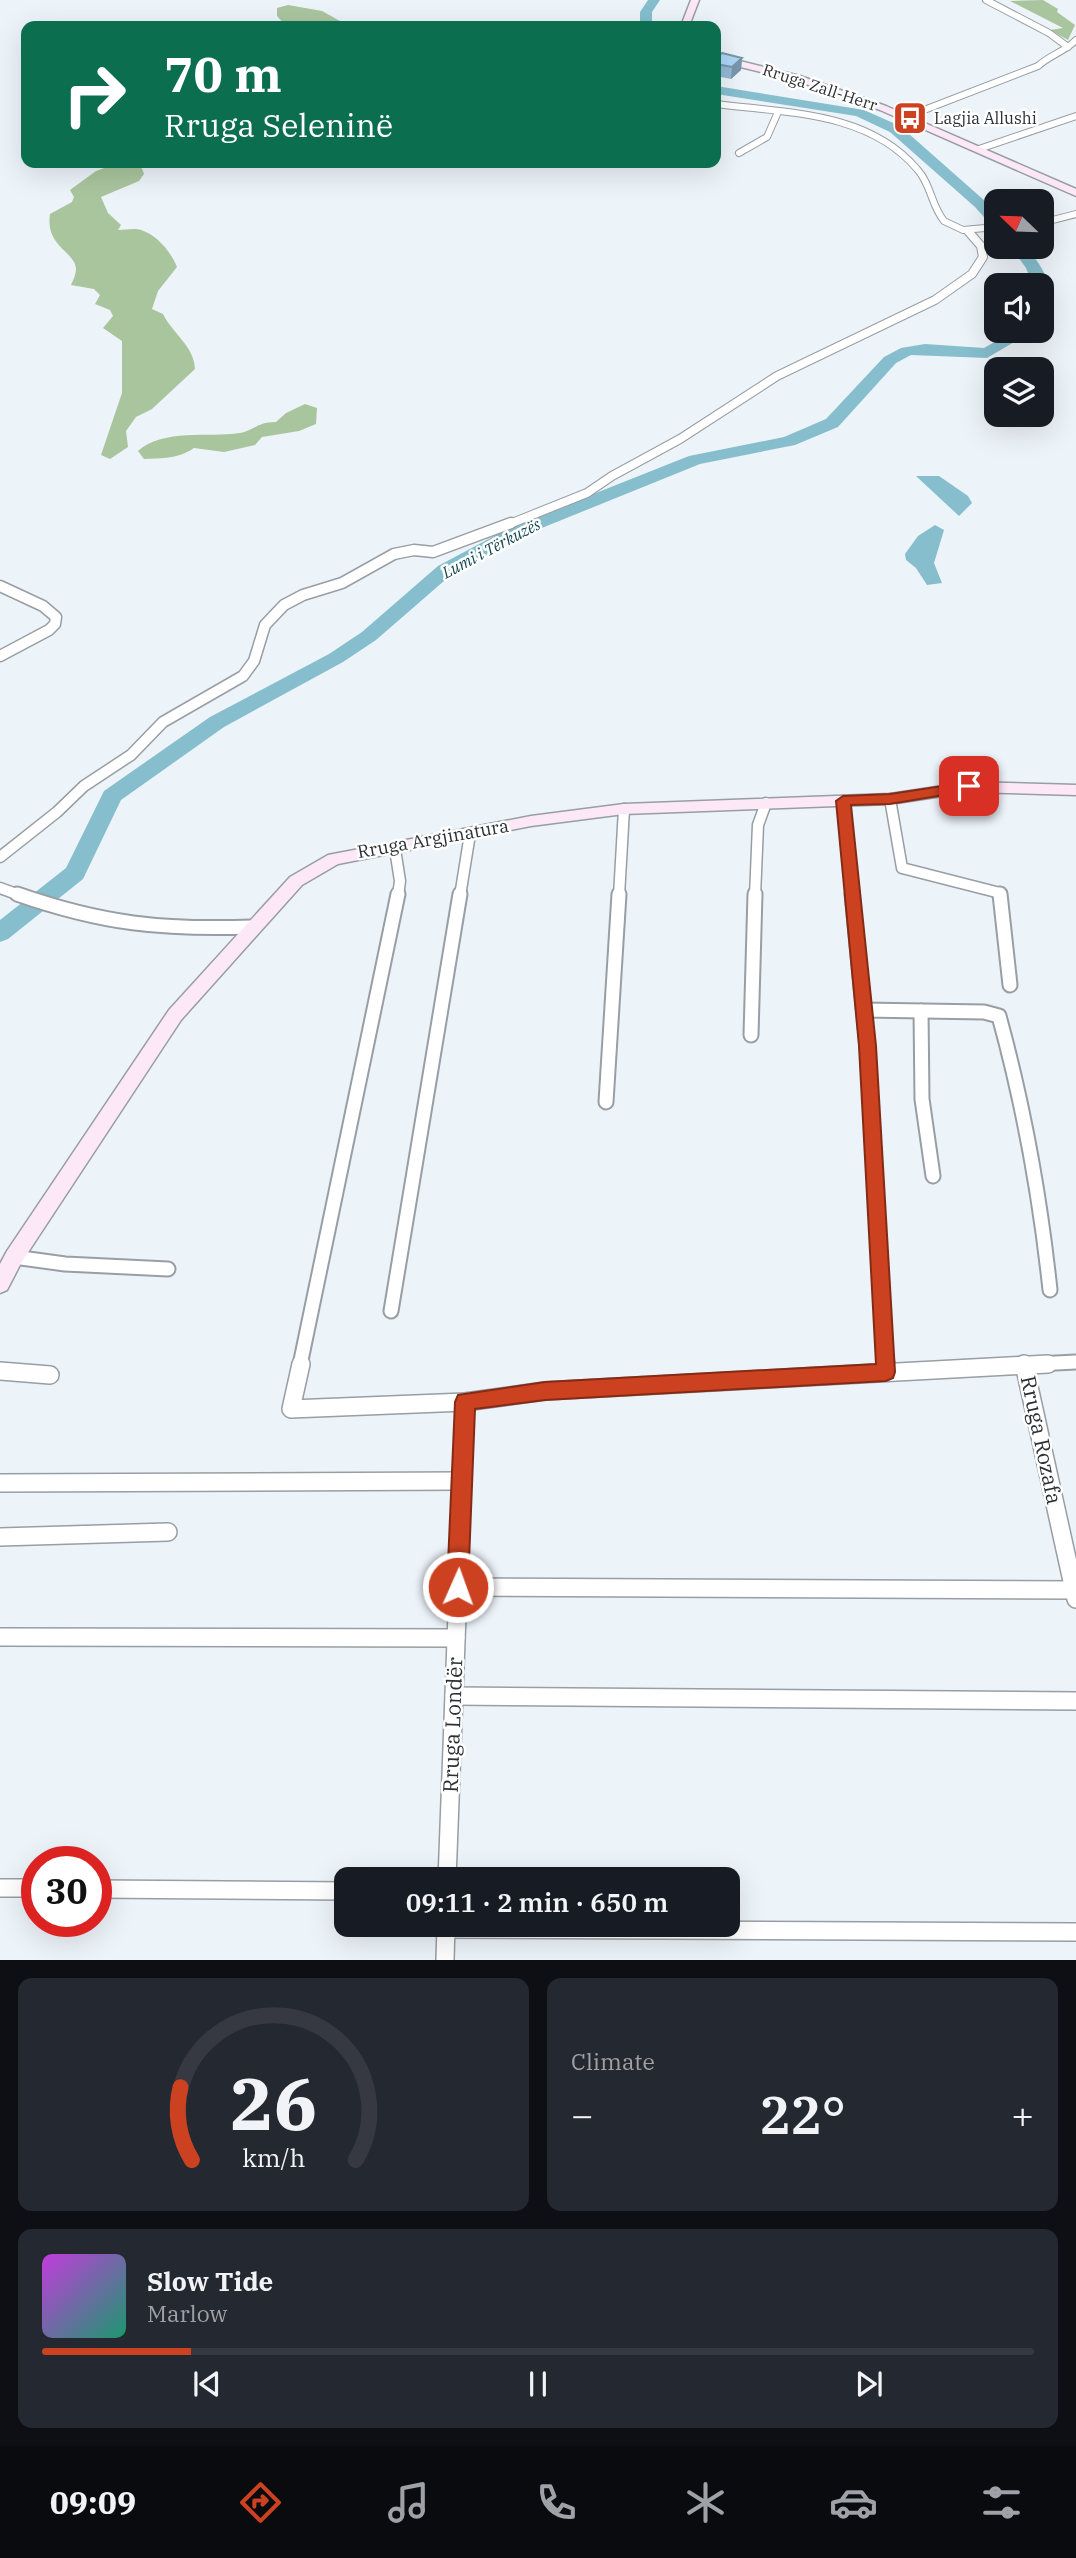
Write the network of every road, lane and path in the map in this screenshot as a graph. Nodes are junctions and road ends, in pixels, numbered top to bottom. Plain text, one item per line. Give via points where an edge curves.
1 (695, 0) edge
2 (986, 0) edge
3 (687, 21) edge
4 (1076, 40) edge
5 (1068, 47) junction
6 (721, 59) edge
7 (721, 105) edge
8 (778, 112) junction
9 (1076, 116) edge
10 (906, 117) junction
11 (979, 149) junction
12 (739, 153) dead end
13 (1076, 192) edge
14 (1076, 214) edge
15 (1054, 220) edge
16 (984, 228) edge
17 (968, 231) junction
18 (0, 586) edge
19 (0, 656) edge
20 (1076, 790) edge
21 (890, 799) junction
22 (843, 801) junction
23 (766, 803) junction
24 (624, 809) junction
25 (470, 834) junction
26 (395, 849) junction
27 (0, 857) edge
28 (0, 888) edge
29 (252, 927) junction
30 (1010, 985) dead end
31 (864, 1010) junction
32 (920, 1011) junction
33 (751, 1035) dead end
34 (606, 1102) dead end
35 (933, 1176) dead end
36 (14, 1256) junction
37 (168, 1269) dead end
38 (0, 1284) edge
39 (1050, 1290) dead end
40 (391, 1311) dead end
41 (1076, 1362) edge
42 (1024, 1364) junction
43 (0, 1371) edge
44 (886, 1372) junction
45 (50, 1375) dead end
46 (465, 1402) junction
47 (462, 1481) junction
48 (0, 1483) edge
49 (168, 1532) dead end
50 (0, 1537) edge
51 (458, 1587) junction
52 (1075, 1594) edge
53 (0, 1637) edge
54 (456, 1638) junction
55 (454, 1696) junction
56 (1076, 1701) edge
57 (447, 1867) edge
58 (0, 1888) edge
59 (21, 1888) edge
60 (112, 1889) edge
61 (334, 1891) edge
62 (740, 1929) edge
63 (1076, 1932) edge
64 (445, 1937) edge
65 (445, 1959) edge

1 - 3 street
2 - 5 street
4 - 5 street
5 - 10 street via 1038,66
6 - 10 street, Rruga Zall-Herr via 797,78
7 - 8 street
8 - 12 street via 767,137
8 - 17 street via 838,122 885,140 924,178 940,218 953,228
9 - 11 street
10 - 11 street, Rruga Zall-Herr
11 - 13 street, Rruga Zall-Herr
14 - 15 street
16 - 17 street
17 - 27 street via 981,246 983,257 972,274 955,287 754,389 587,493 450,547 394,554 342,583 293,600 265,625 254,661 243,676 163,722 131,755 84,786
18 - 19 street via 56,617 49,630
20 - 21 street, Rruga Argjinatura via 969,786
21 - 22 street, Rruga Argjinatura
21 - 30 street via 902,868 1000,893
22 - 23 street, Rruga Argjinatura
22 - 31 street
23 - 24 street, Rruga Argjinatura
23 - 33 street via 758,825
24 - 25 street, Rruga Argjinatura
24 - 34 street
25 - 26 street, Rruga Argjinatura
25 - 40 street
26 - 29 street, Rruga Argjinatura via 323,863 296,881
26 - 46 street via 398,895 291,1409
28 - 29 street via 110,921
29 - 36 street, Rruga Argjinatura via 175,1015
31 - 32 street
31 - 44 street
32 - 35 street via 922,1099
32 - 39 street via 985,1012 1003,1022 1040,1198
36 - 37 street via 65,1264
36 - 38 street, Rruga Argjinatura
41 - 42 street
42 - 44 street
42 - 52 street, Rruga Rozafa
43 - 45 street
44 - 46 street via 545,1391
46 - 47 street, Rruga Londër
47 - 48 street
47 - 51 street, Rruga Londër
49 - 50 street
51 - 52 street
51 - 54 street, Rruga Londër
53 - 54 street
54 - 55 street, Rruga Londër
55 - 56 street
55 - 57 street, Rruga Londër
58 - 59 street
60 - 61 street
62 - 63 street
64 - 65 street

